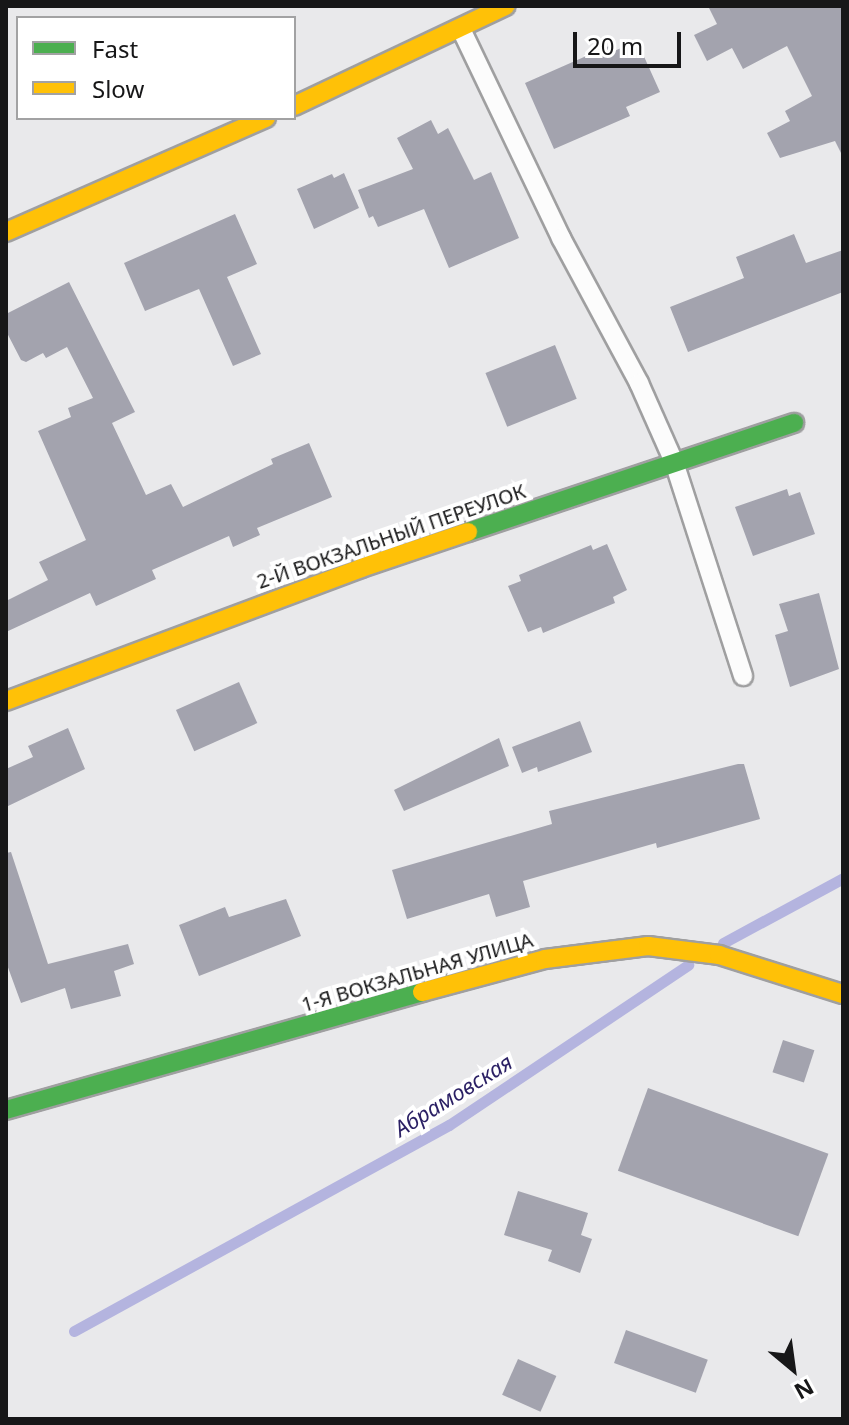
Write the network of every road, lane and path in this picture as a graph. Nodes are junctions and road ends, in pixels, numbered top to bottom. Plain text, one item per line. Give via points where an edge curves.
1 (506, 6) edge
2 (461, 29) junction
3 (296, 105) edge
4 (261, 120) edge
5 (6, 232) edge
6 (794, 423) dead end
7 (674, 462) junction
8 (743, 676) dead end
9 (6, 701) edge
10 (843, 994) edge
11 (6, 1110) edge

1 - 2 street
2 - 3 street
2 - 7 lane
4 - 5 street
6 - 7 street, 2-Й ВОКЗАЛЬНЫЙ ПЕРЕУЛОК
7 - 8 lane
7 - 9 street, 2-Й ВОКЗАЛЬНЫЙ ПЕРЕУЛОК via 361,568
10 - 11 street, 1-Я ВОКЗАЛЬНАЯ УЛИЦА via 719,955 648,946 605,950 465,980

